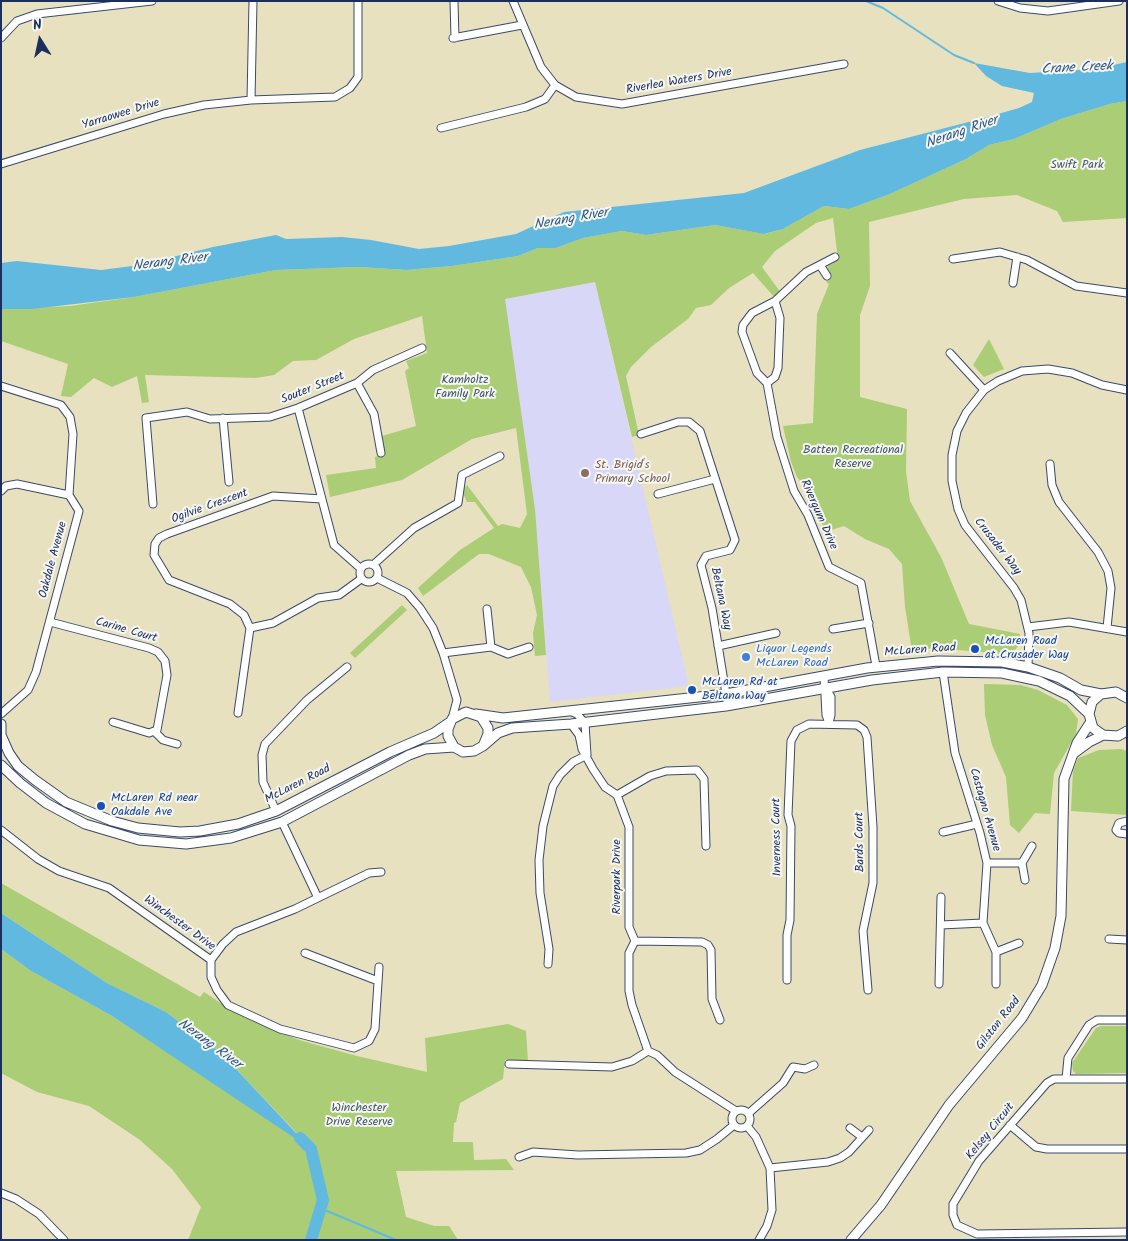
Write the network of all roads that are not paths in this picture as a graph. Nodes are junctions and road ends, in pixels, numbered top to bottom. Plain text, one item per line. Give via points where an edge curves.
1 (152, 1) edge
2 (252, 1) edge
3 (358, 1) edge
4 (454, 1) edge
5 (513, 1) edge
6 (998, 1) edge
7 (1058, 1) edge
8 (1119, 1) edge
9 (1059, 9) junction
10 (522, 25) junction
11 (1, 38) edge
12 (844, 64) dead end
13 (556, 85) junction
14 (251, 100) junction
15 (441, 128) dead end
16 (1, 164) edge
17 (835, 257) dead end
18 (1017, 257) junction
19 (953, 259) dead end
20 (820, 265) junction
21 (827, 276) dead end
22 (1012, 283) dead end
23 (1127, 293) edge
24 (775, 301) junction
25 (422, 348) dead end
26 (950, 353) dead end
27 (357, 383) junction
28 (766, 384) junction
29 (1, 386) edge
30 (984, 390) junction
31 (1127, 390) edge
32 (298, 408) junction
33 (223, 418) junction
34 (641, 434) dead end
35 (381, 453) dead end
36 (500, 456) dead end
37 (1050, 464) dead end
38 (715, 479) junction
39 (229, 482) dead end
40 (1, 491) edge
41 (658, 494) dead end
42 (70, 495) junction
43 (322, 499) junction
44 (153, 504) dead end
45 (373, 565) junction
46 (360, 568) junction
47 (377, 578) junction
48 (361, 579) junction
49 (487, 608) dead end
50 (50, 622) junction
51 (869, 623) junction
52 (1028, 627) junction
53 (250, 628) junction
54 (1107, 628) junction
55 (833, 629) dead end
56 (1127, 632) edge
57 (776, 633) dead end
58 (718, 646) junction
59 (491, 647) junction
60 (528, 647) dead end
61 (444, 653) junction
62 (876, 666) junction
63 (347, 667) dead end
64 (1028, 667) junction
65 (943, 672) junction
66 (824, 676) junction
67 (826, 688) junction
68 (726, 694) junction
69 (1101, 694) junction
70 (1125, 695) edge
71 (457, 700) junction
72 (728, 706) junction
73 (570, 711) junction
74 (238, 713) dead end
75 (474, 713) junction
76 (1, 714) edge
77 (1090, 718) junction
78 (451, 720) junction
79 (113, 722) dead end
80 (585, 723) junction
81 (829, 723) junction
82 (1, 724) edge
83 (571, 724) junction
84 (1127, 731) edge
85 (155, 732) junction
86 (1, 736) edge
87 (1103, 736) junction
88 (1122, 738) edge
89 (177, 744) dead end
90 (483, 746) junction
91 (454, 747) junction
92 (1072, 754) junction
93 (586, 755) junction
94 (1, 765) edge
95 (617, 795) junction
96 (276, 811) junction
97 (1127, 821) edge
98 (282, 822) junction
99 (977, 824) junction
100 (1, 830) edge
101 (942, 832) dead end
102 (1127, 834) edge
103 (706, 846) dead end
104 (1032, 846) dead end
105 (1022, 862) junction
106 (986, 863) junction
107 (381, 872) dead end
108 (1025, 880) dead end
109 (941, 897) dead end
110 (318, 898) junction
111 (983, 923) junction
112 (941, 925) junction
113 (1109, 940) dead end
114 (1127, 940) edge
115 (634, 941) junction
116 (1019, 943) dead end
117 (305, 952) dead end
118 (996, 952) junction
119 (211, 960) junction
120 (548, 964) dead end
121 (379, 967) dead end
122 (787, 980) dead end
123 (378, 981) junction
124 (938, 984) dead end
125 (996, 984) dead end
126 (868, 990) dead end
127 (720, 1020) dead end
128 (1127, 1020) edge
129 (648, 1052) junction
130 (509, 1064) dead end
131 (814, 1065) dead end
132 (1066, 1079) junction
133 (1127, 1079) edge
134 (736, 1111) junction
135 (749, 1113) junction
136 (734, 1125) junction
137 (1010, 1125) junction
138 (747, 1126) junction
139 (850, 1128) dead end
140 (869, 1130) dead end
141 (862, 1137) junction
142 (1127, 1149) edge
143 (519, 1157) dead end
144 (770, 1168) junction
145 (1, 1194) edge
146 (1127, 1232) edge
147 (64, 1240) edge
148 (759, 1240) edge
149 (851, 1240) edge

1 - 11 street via 37,14 17,21
2 - 14 street
3 - 14 street, Yarraowee Drive via 358,77 350,88 334,97
4 - 10 street via 454,38
5 - 10 street, Riverlea Waters Drive
6 - 9 street via 1020,8
7 - 9 street
8 - 9 street
10 - 13 street, Riverlea Waters Drive via 541,67
12 - 13 street, Riverlea Waters Drive via 622,104 576,97
13 - 15 street via 545,99 526,107
14 - 16 street, Yarraowee Drive via 204,105 164,114
17 - 20 street, Rivergum Drive
18 - 19 street via 1000,252
18 - 22 street
18 - 23 street via 1076,286
20 - 21 street
20 - 24 street, Rivergum Drive via 806,272
24 - 28 street via 780,318 778,368 775,377
24 - 28 street, Rivergum Drive via 752,313 742,332 757,372
25 - 27 street, Souter Street via 373,370
26 - 30 street
27 - 32 street, Souter Street
27 - 35 street via 374,414
28 - 51 street, Rivergum Drive via 777,437 794,491 808,515 829,567 861,583
29 - 42 street, Oakdale Avenue via 61,405 70,417 73,434
30 - 31 street, Crusader Way via 1022,371 1048,368
30 - 52 street, Crusader Way via 966,412 957,431 952,455 954,494 965,525 1017,594
32 - 33 street, Souter Street via 270,417
32 - 43 street
33 - 39 street
33 - 44 street, Souter Street via 210,419 187,412 146,418
34 - 38 street, Beltana Way via 678,422 689,422 700,431
36 - 45 street via 462,475 458,503 414,528
37 - 54 street via 1052,484 1059,502 1098,552 1108,571 1111,588
38 - 41 street
38 - 58 street, Beltana Way via 735,540 730,550 706,556 701,565
40 - 42 street via 6,486 17,484
42 - 50 street, Oakdale Avenue via 79,511
43 - 46 street via 334,545
43 - 53 street, Ogilvie Crescent via 273,496 159,538 155,544 154,555 169,580 230,604 244,615
45 - 46 street via 366,564
45 - 47 street via 378,570
46 - 48 street
47 - 48 street via 369,583
47 - 61 street via 407,593 433,628
48 - 53 street via 338,595 318,598 273,623
49 - 59 street
50 - 76 street, Oakdale Avenue via 28,690
50 - 85 street, Carine Court via 158,652 165,661 167,675 159,726
51 - 55 street
51 - 62 street, Rivergum Drive
52 - 54 street via 1070,622
52 - 64 street, Crusader Way
53 - 74 street
54 - 56 street
57 - 58 street
58 - 68 street, Beltana Way
59 - 60 street via 508,654
59 - 61 street
61 - 71 street
62 - 64 main road, McLaren Road via 968,661
62 - 66 main road, McLaren Road
63 - 96 street via 307,700 265,744 262,756 264,782
64 - 69 main road, McLaren Road via 1060,678 1081,690
65 - 67 main road, McLaren Road
65 - 77 main road, McLaren Road via 993,672 1039,681 1070,696
65 - 99 street, Castagno Avenue via 955,753
66 - 67 street
66 - 68 main road, McLaren Road
67 - 72 main road, McLaren Road
67 - 81 street via 831,697
68 - 72 street, Beltana Way
68 - 73 main road, McLaren Road
69 - 70 main road, McLaren Road
69 - 77 main road, Gilston Road via 1092,702
71 - 75 street
71 - 78 street
72 - 80 main road, McLaren Road
73 - 75 main road, McLaren Road via 503,718
73 - 80 street
75 - 78 main road via 462,713
75 - 90 main road via 488,728
77 - 87 main road, McLaren Road via 1093,728
77 - 92 main road, Gilston Road
78 - 91 main road via 448,736
78 - 96 main road, McLaren Road via 434,733
79 - 85 street
80 - 83 main road, McLaren Road
80 - 93 street, Riverpark Drive
81 - 122 street, Inverness Court via 801,727 791,741
81 - 126 street, Bards Court via 857,725 867,737 873,827 873,883 864,931
82 - 86 main road
83 - 90 main road, McLaren Road via 512,728 498,733
83 - 93 street, Riverpark Drive
84 - 88 main road
85 - 89 street via 163,740
86 - 96 main road, McLaren Road via 18,766 34,780 66,802 112,822 161,831 200,831 238,824
87 - 88 main road
87 - 92 main road
90 - 91 main road via 468,752
91 - 98 main road, McLaren Road via 425,749 409,755
92 - 149 main road, Gilston Road via 1063,790 1060,916 1046,976 1022,1018 949,1105 881,1205
93 - 95 street, Riverpark Drive via 605,787
93 - 120 street via 573,762 553,786 543,826 540,893 549,950
94 - 98 main road, McLaren Road via 61,812 108,832 139,840 208,842
95 - 103 street via 656,774 689,769 700,772 704,782
95 - 115 street, Riverpark Drive via 630,832 629,927
97 - 102 street via 1119,823 1116,830
98 - 110 street
99 - 101 street
99 - 106 street, Castagno Avenue
100 - 119 street, Winchester Drive via 59,871 109,888
104 - 105 street
105 - 106 street
105 - 108 street
106 - 111 street, Castagno Avenue
107 - 110 street via 369,873
109 - 112 street
110 - 119 street via 236,932
111 - 112 street
111 - 118 street, Castagno Avenue
112 - 124 street
113 - 114 street
115 - 127 street via 702,942 708,945 711,950 712,999
115 - 129 street, Riverpark Drive via 630,953 630,999
116 - 118 street
117 - 123 street
118 - 125 street, Castagno Avenue
119 - 123 street, Winchester Drive via 211,977 228,1005 280,1029 354,1048 369,1041 375,1029
121 - 123 street, Winchester Drive
128 - 132 street via 1097,1020 1089,1025 1068,1058
129 - 130 street via 612,1067
129 - 134 street
131 - 135 street via 805,1069 794,1068 783,1083
132 - 133 street, Kelsey Circuit
132 - 137 street, Kelsey Circuit via 1047,1083
134 - 135 street
134 - 136 street via 732,1118
135 - 138 street via 751,1118
136 - 138 street via 739,1128
136 - 143 street via 700,1150 686,1153 578,1155 533,1152
137 - 142 street via 1036,1147
137 - 146 street, Kelsey Circuit via 979,1162 953,1204 957,1225 976,1234
138 - 144 street
139 - 141 street
140 - 141 street
141 - 144 street via 840,1158
144 - 148 street via 772,1210
145 - 147 street via 16,1199 39,1214

